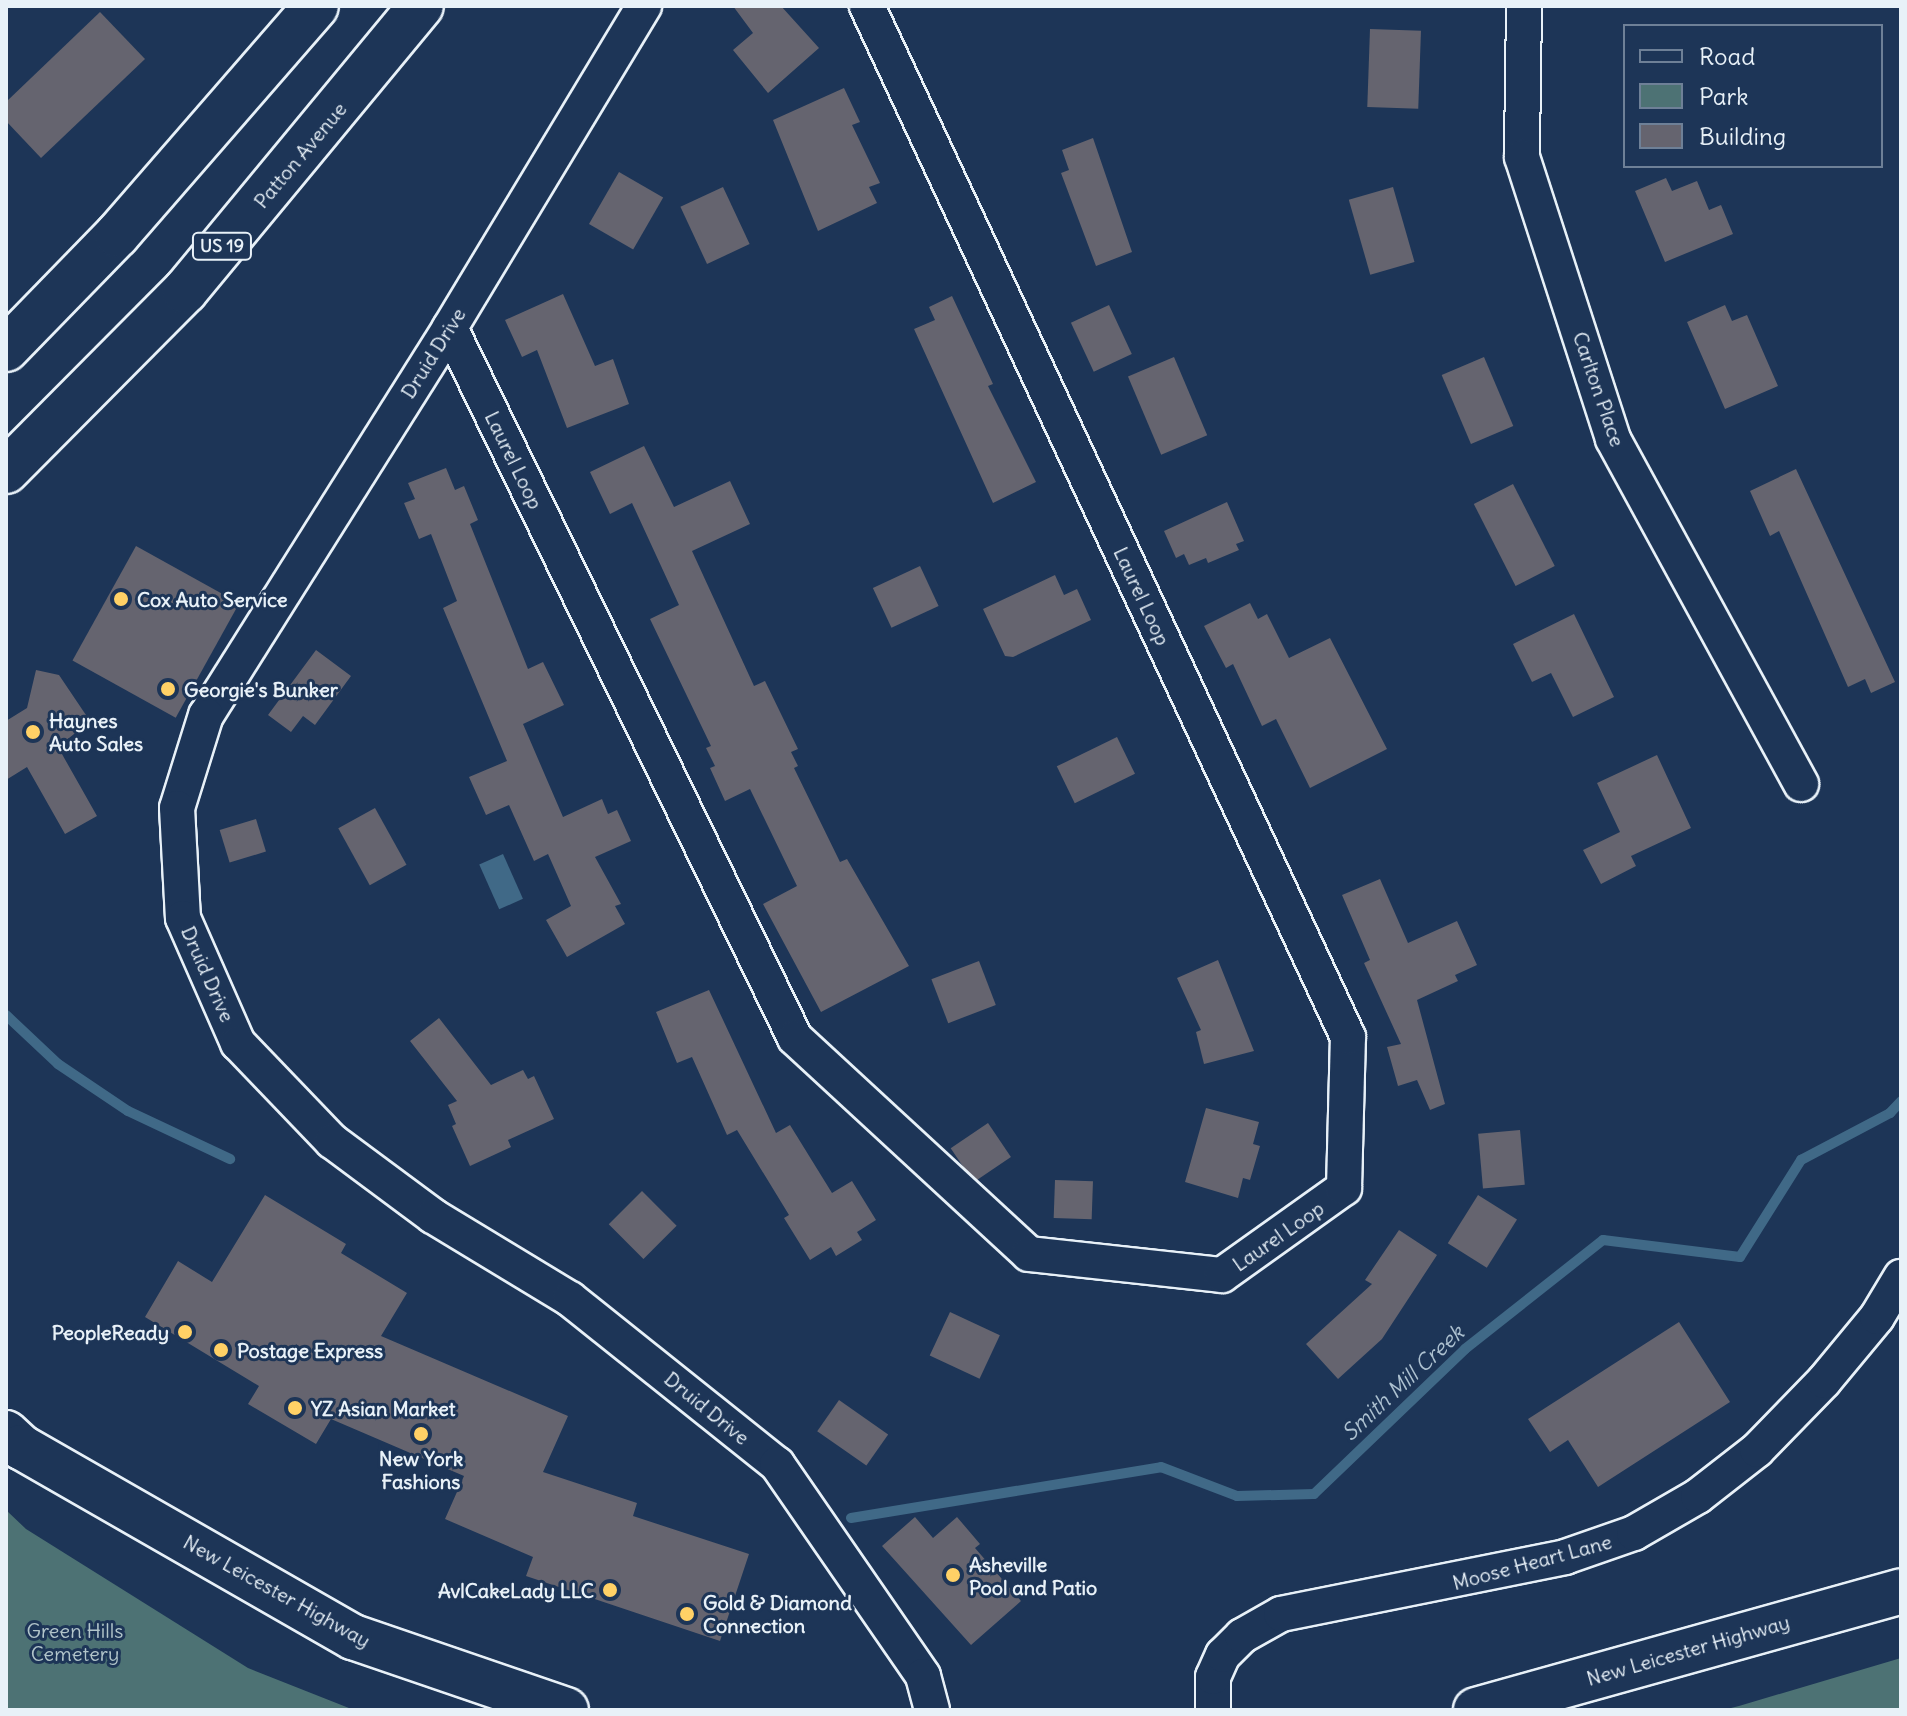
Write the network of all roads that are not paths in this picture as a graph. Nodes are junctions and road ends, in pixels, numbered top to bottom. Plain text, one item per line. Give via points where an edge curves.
1 (316, 6) edge
2 (421, 6) edge
3 (644, 6) edge
4 (867, 6) edge
5 (1524, 6) edge
6 (450, 328) junction
7 (6, 349) edge
8 (6, 471) edge
9 (1801, 784) dead end
10 (1901, 1277) edge
11 (6, 1433) edge
12 (1901, 1591) edge
13 (566, 1710) edge
14 (932, 1710) edge
15 (1213, 1710) edge
16 (1476, 1710) edge

1 - 7 main road via 117,235
2 - 8 main road, Patton Avenue / US 19 via 185,291
3 - 6 street, Druid Drive
4 - 6 street, Laurel Loop via 1348,1037 1344,1188 1222,1275 1029,1254 795,1038
5 - 9 street, Carlton Place via 1522,157 1613,439
6 - 14 street, Druid Drive via 206,715 177,808 183,918 238,1043 332,1141 433,1216 570,1299 777,1464 923,1676
10 - 15 street, Moose Heart Lane via 1877,1317 1824,1381 1757,1450 1698,1496 1634,1533 1565,1557 1281,1614 1242,1636 1223,1655 1213,1677
11 - 13 main road, New Leicester Highway via 21,1447 353,1637
12 - 16 main road, New Leicester Highway

